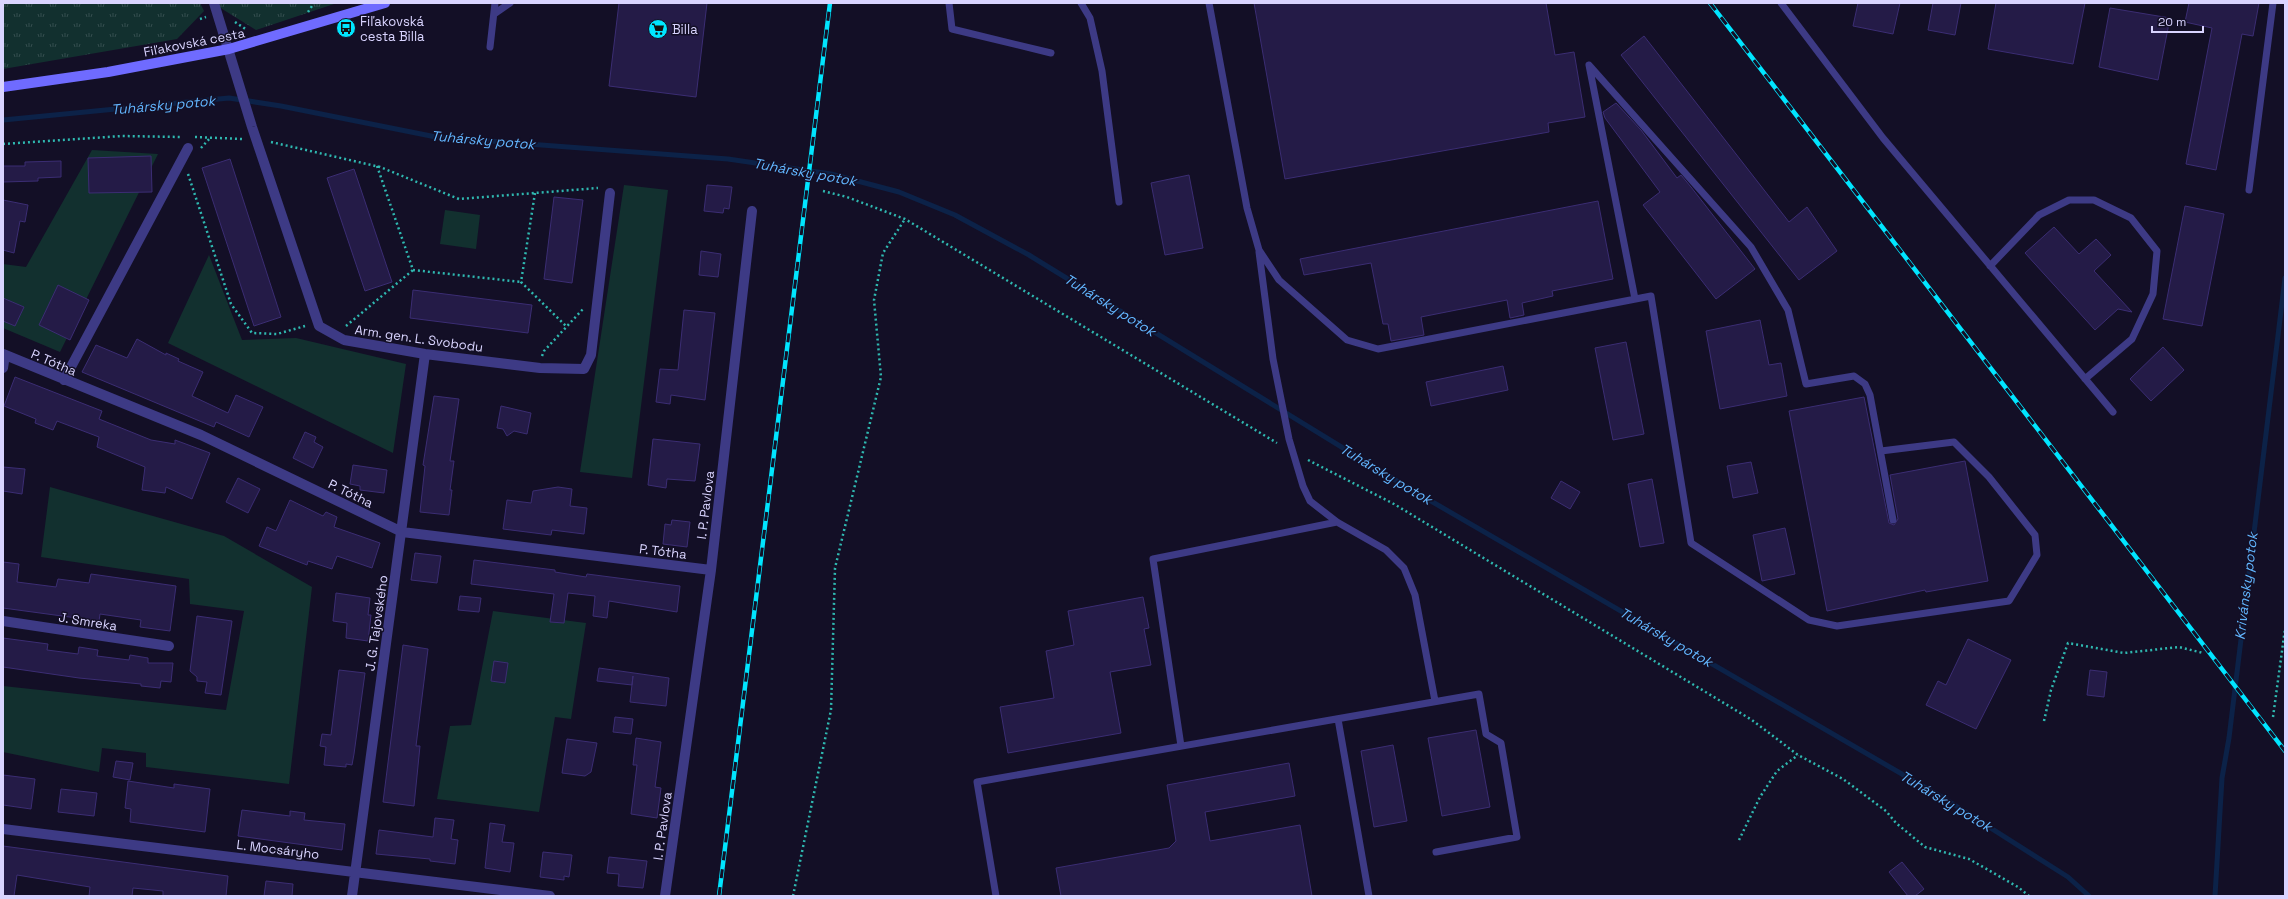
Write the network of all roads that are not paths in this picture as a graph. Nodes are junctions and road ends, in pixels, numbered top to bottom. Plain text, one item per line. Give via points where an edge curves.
1 (385, 3) edge
2 (495, 3) edge
3 (510, 3) edge
4 (949, 3) edge
5 (1081, 3) edge
6 (1209, 3) edge
7 (1781, 3) edge
8 (2273, 3) edge
9 (217, 4) edge
10 (493, 16) junction
11 (490, 47) dead end
12 (229, 49) junction
13 (1051, 53) dead end
14 (3, 87) edge
15 (192, 150) road end
16 (2249, 190) dead end
17 (610, 193) road end
18 (1119, 202) dead end
19 (752, 211) dead end
20 (1258, 250) junction
21 (1990, 266) junction
22 (1635, 299) junction
23 (4, 354) edge
24 (425, 354) junction
25 (3, 368) edge
26 (2085, 378) junction
27 (64, 380) junction
28 (2113, 412) dead end
29 (1881, 451) junction
30 (1893, 520) dead end
31 (1337, 522) junction
32 (402, 532) junction
33 (711, 570) junction
34 (3, 621) edge
35 (169, 646) dead end
36 (1435, 701) junction
37 (1338, 719) junction
38 (1181, 746) junction
39 (3, 829) edge
40 (1436, 852) dead end
41 (356, 872) junction
42 (352, 896) edge
43 (550, 896) edge
44 (666, 896) edge
45 (996, 896) edge
46 (1369, 896) edge

1 - 12 street, Fiľakovská cesta
2 - 10 lane
3 - 10 lane
4 - 13 lane via 952,29
5 - 18 lane via 1090,18 1102,71
6 - 20 lane via 1247,208
7 - 21 lane via 1883,138
8 - 16 lane
9 - 12 street, Arm. gen. L. Svobodu
10 - 11 lane
12 - 14 street, Fiľakovská cesta via 108,72
12 - 24 street, Arm. gen. L. Svobodu via 256,140 319,326 344,340
15 - 27 street
17 - 24 street, Arm. gen. L. Svobodu via 591,355 584,369 536,367
19 - 33 street, I. P. Pavlova
20 - 22 lane via 1279,280 1347,340 1378,349
20 - 31 lane via 1273,359 1293,453 1310,501
21 - 26 lane
21 - 26 lane via 2039,215 2069,200 2094,200 2131,218 2157,251 2153,294 2132,339
22 - 29 lane via 1589,65 1751,247 1788,310 1806,384 1854,376 1865,384 1870,395
22 - 29 lane via 1651,296 1691,543 1809,620 1837,626 2008,601 2037,555 2035,535 1989,478 1954,442
23 - 25 street
23 - 27 street, P. Tótha
24 - 32 street, J. G. Tajovského
26 - 28 lane
27 - 32 street, P. Tótha via 201,435
29 - 30 lane
31 - 36 lane via 1386,550 1404,568 1415,595
31 - 38 lane via 1153,559
32 - 33 street, P. Tótha
32 - 41 street, J. G. Tajovského
33 - 44 street, I. P. Pavlova
34 - 35 street, J. Smreka
36 - 37 lane
36 - 40 lane via 1478,694 1486,734 1501,743 1517,837
37 - 38 lane
37 - 46 lane
38 - 45 lane via 977,782
39 - 41 street, L. Mocsáryho
41 - 42 street, J. G. Tajovského
41 - 43 street, L. Mocsáryho

